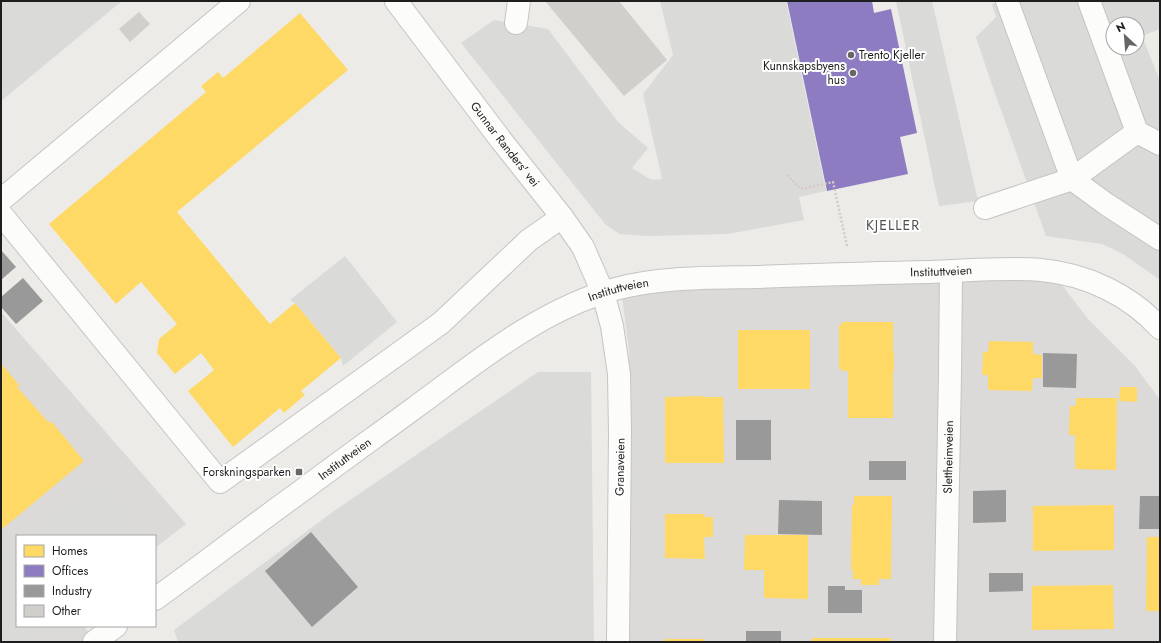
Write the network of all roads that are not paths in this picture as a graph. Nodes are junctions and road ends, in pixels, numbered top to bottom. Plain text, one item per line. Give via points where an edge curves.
1 (239, 1) edge
2 (396, 1) edge
3 (519, 1) edge
4 (1007, 1) edge
5 (1089, 1) edge
6 (516, 23) dead end
7 (1137, 132) junction
8 (1160, 144) edge
9 (1072, 179) junction
10 (1, 200) edge
11 (985, 208) dead end
12 (1, 214) edge
13 (562, 217) junction
14 (1160, 238) edge
15 (951, 272) junction
16 (603, 293) junction
17 (1160, 328) edge
18 (156, 598) edge
19 (115, 627) edge
20 (94, 642) edge
21 (618, 642) edge
22 (945, 642) edge

1 - 10 street
2 - 13 street, Gunnar Randers' vei
3 - 6 street
4 - 9 street
5 - 7 street
7 - 8 street
7 - 9 street
9 - 11 street
9 - 14 street
12 - 13 street via 220,482 441,323 529,240
13 - 16 street, Gunnar Randers' vei via 583,247
15 - 16 street, Instituttveien via 699,278 640,284
15 - 17 street, Instituttveien via 1043,270 1082,279 1124,299
15 - 22 street, Slettheimveien
16 - 18 street, Instituttveien via 572,304 494,351
16 - 21 street, Granaveien via 612,326 619,374
19 - 20 street

